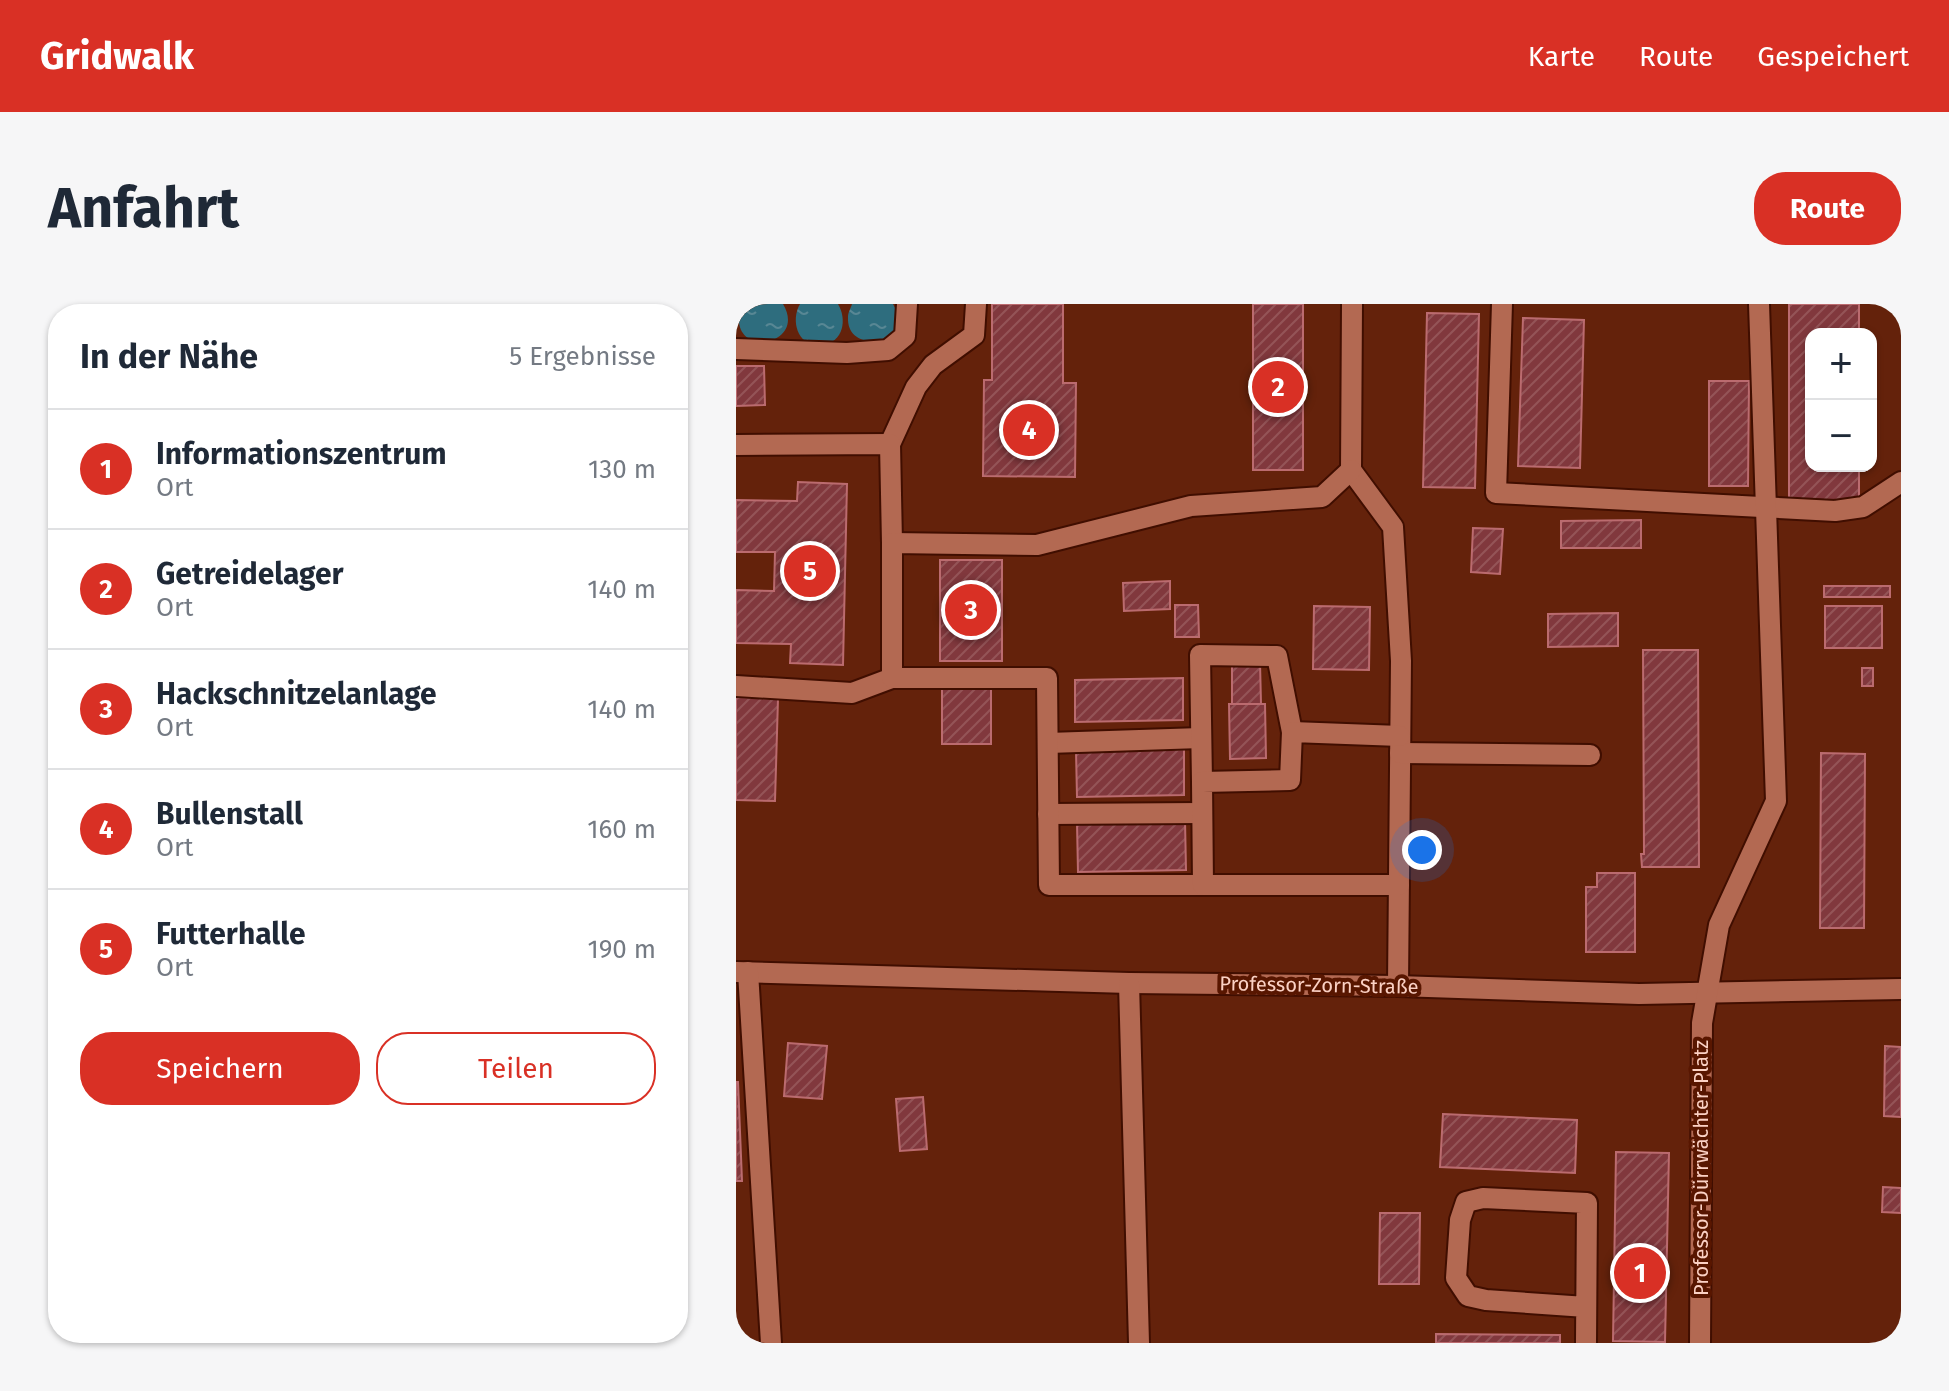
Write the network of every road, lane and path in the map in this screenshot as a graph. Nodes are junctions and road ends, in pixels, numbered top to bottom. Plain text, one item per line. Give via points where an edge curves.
1 (907, 304) edge
2 (976, 304) edge
3 (1352, 304) edge
4 (1502, 304) edge
5 (1759, 304) edge
6 (736, 349) edge
7 (890, 444) junction
8 (736, 445) edge
9 (1351, 470) junction
10 (1901, 482) edge
11 (1766, 507) junction
12 (892, 543) junction
13 (892, 678) junction
14 (736, 686) edge
15 (1292, 732) junction
16 (1201, 738) junction
17 (1048, 743) junction
18 (1400, 744) junction
19 (1590, 755) dead end
20 (1202, 782) junction
21 (1202, 813) junction
22 (1048, 814) junction
23 (1203, 885) junction
24 (1399, 885) junction
25 (742, 972) edge
26 (1129, 983) junction
27 (1398, 986) junction
28 (1901, 989) edge
29 (1707, 993) junction
30 (1586, 1307) junction
31 (771, 1343) edge
32 (1139, 1343) edge
33 (1586, 1343) edge
34 (1700, 1343) edge

1 - 6 street via 905,336 888,350
2 - 7 street via 974,335 933,365 916,387
3 - 9 street
4 - 11 street via 1496,493
5 - 11 street, Professor-Dürrwächter-Platz
7 - 8 street
7 - 12 street
9 - 12 street via 1322,497 1191,506 1037,545
9 - 18 street via 1393,527
10 - 11 street via 1863,507
11 - 29 street, Professor-Dürrwächter-Platz via 1776,801 1719,925
12 - 13 street
13 - 14 street via 852,693
13 - 17 street via 1047,678
15 - 16 street via 1277,656 1200,655
15 - 18 street
15 - 20 street via 1290,780
16 - 17 street
16 - 20 street
17 - 22 street
18 - 19 street
18 - 24 street
20 - 21 street
21 - 22 street
21 - 23 street
22 - 23 street via 1049,885
23 - 24 street
24 - 27 street
25 - 26 street, Professor-Zorn-Straße
25 - 31 street
26 - 27 street, Professor-Zorn-Straße
26 - 32 street
27 - 29 street, Professor-Zorn-Straße
28 - 29 street, Professor-Zorn-Straße
29 - 34 street, Professor-Dürrwächter-Platz via 1702,1023
30 - 30 street via 1587,1203 1483,1198 1466,1202 1456,1278 1468,1296
30 - 33 street

